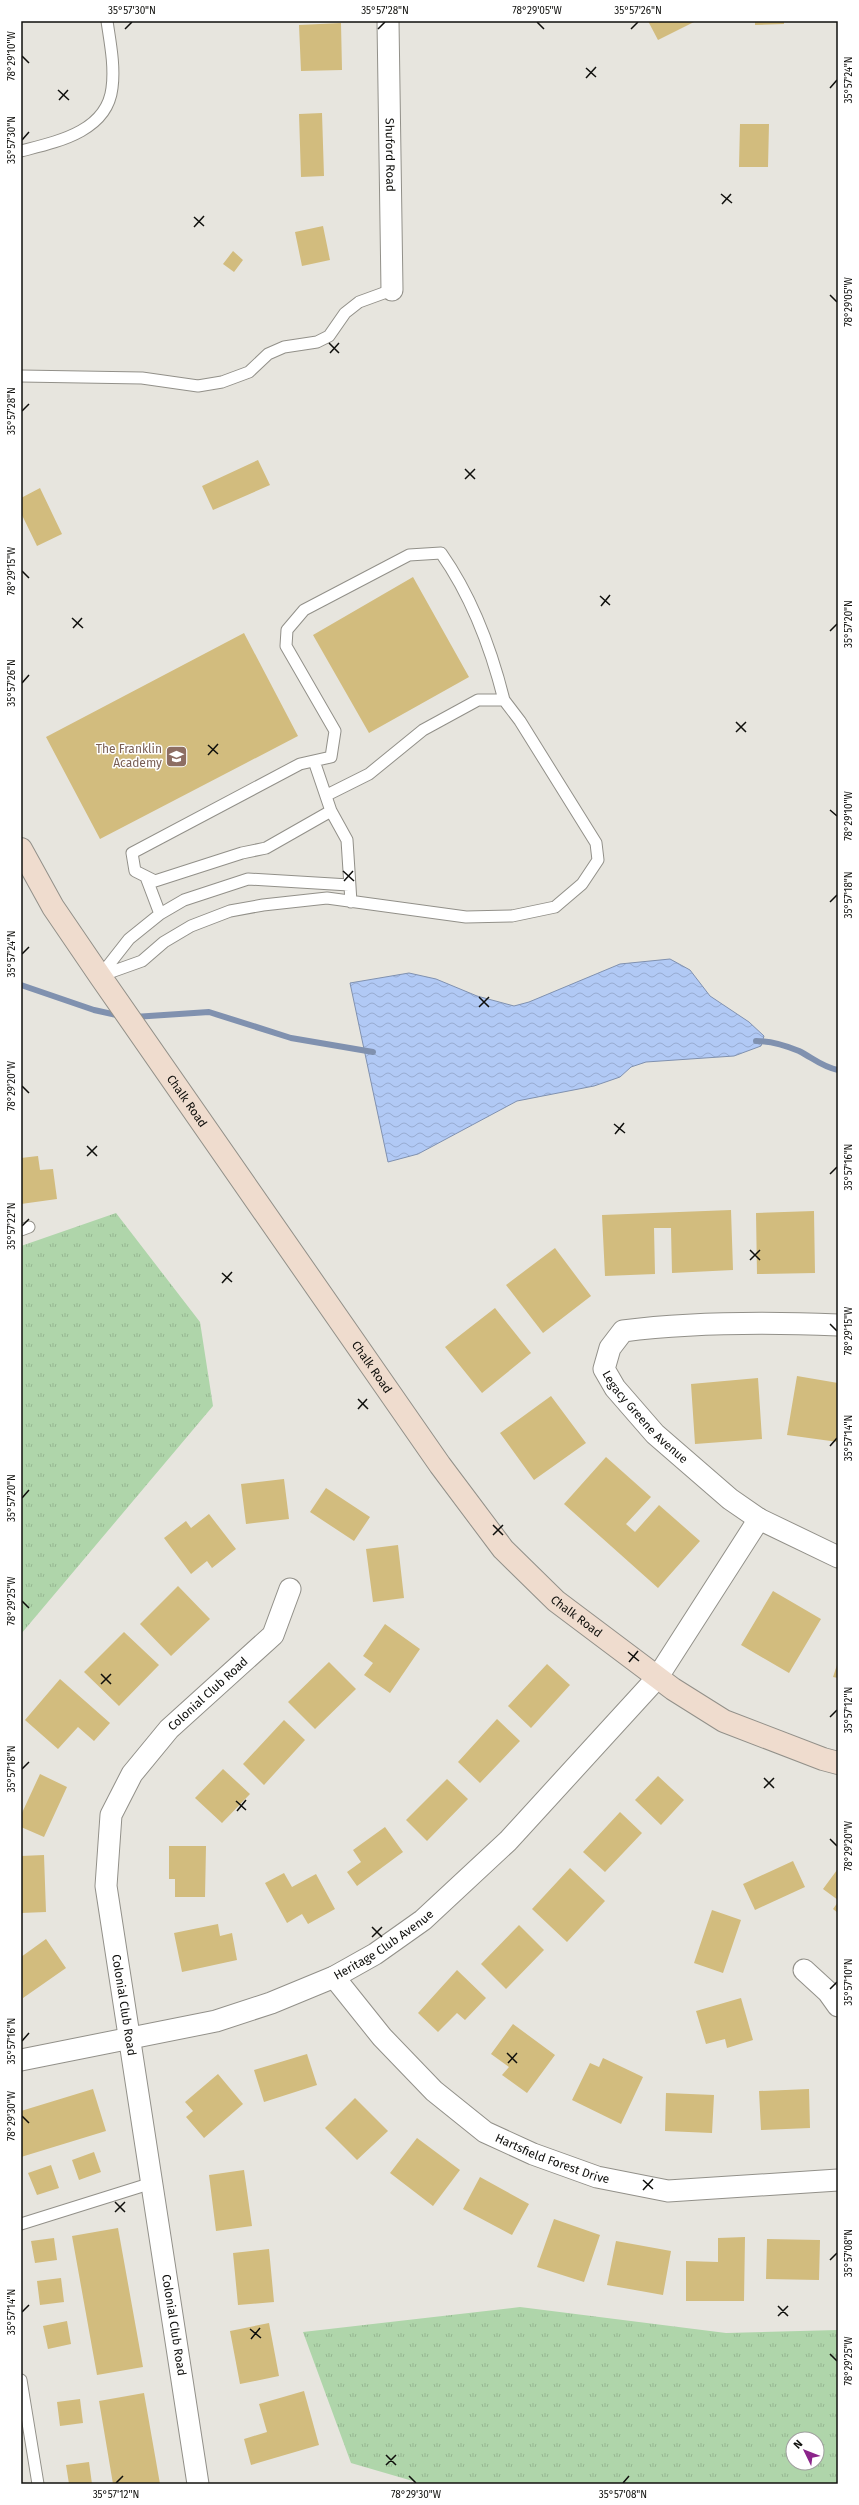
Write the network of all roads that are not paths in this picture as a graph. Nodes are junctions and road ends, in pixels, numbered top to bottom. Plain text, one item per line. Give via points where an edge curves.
1 (107, 21) edge
2 (388, 21) edge
3 (21, 151) edge
4 (392, 290) joint
5 (21, 376) edge
6 (504, 700) junction
7 (314, 761) junction
8 (327, 795) junction
9 (331, 811) junction
10 (21, 849) edge
11 (146, 877) junction
12 (349, 885) junction
13 (351, 902) junction
14 (160, 914) junction
15 (100, 976) junction
16 (838, 1325) edge
17 (759, 1519) junction
18 (838, 1558) edge
19 (290, 1589) dead end
20 (657, 1678) junction
21 (838, 1763) edge
22 (804, 1970) dead end
23 (334, 1977) junction
24 (838, 2006) edge
25 (128, 2037) junction
26 (21, 2060) edge
27 (838, 2180) edge
28 (152, 2183) junction
29 (21, 2224) edge
30 (21, 2380) edge
31 (38, 2484) edge
32 (198, 2484) edge

1 - 3 lane via 112,88 105,110 97,120 74,135
2 - 4 street, Shuford Road
4 - 5 lane via 359,302 345,313 329,336 317,342 284,347 268,354 249,372 222,382 198,386 142,378
6 - 7 lane via 493,657 459,579 441,553 409,555 304,610 287,630 286,646 335,731 332,757
6 - 8 lane via 478,700 423,730 369,774
6 - 13 lane via 520,721 596,843 598,860 582,884 554,907 512,916 466,917
7 - 8 lane
7 - 11 lane via 300,764 132,854 135,871
8 - 9 lane
9 - 11 lane via 266,848 242,853 155,881
9 - 12 lane via 347,840
10 - 15 street, Chalk Road via 53,907
11 - 14 lane
12 - 13 lane
12 - 14 lane via 248,880 184,900
13 - 15 lane via 327,898 230,911 191,926 164,942 142,961
14 - 15 lane via 129,939
15 - 20 street, Chalk Road via 440,1465 503,1549 556,1601
16 - 17 street, Legacy Greene Avenue via 745,1322 656,1327 622,1331 610,1348 604,1369 615,1388 655,1434 730,1499
17 - 18 street, Legacy Greene Avenue
17 - 20 street
19 - 25 street, Colonial Club Road via 273,1635 170,1729 132,1774 110,1816 106,1886
20 - 21 street, Chalk Road via 724,1721
20 - 23 street, Heritage Club Avenue via 508,1841 422,1920 374,1954
22 - 24 street via 828,1992
23 - 25 street, Heritage Club Avenue via 271,2003 216,2021
23 - 27 street, Hartsfield Forest Drive via 382,2037 434,2091 485,2132 533,2154 597,2177 668,2191
25 - 26 street, Heritage Club Avenue
25 - 28 street, Colonial Club Road
28 - 29 lane
28 - 32 street, Colonial Club Road
30 - 31 lane

